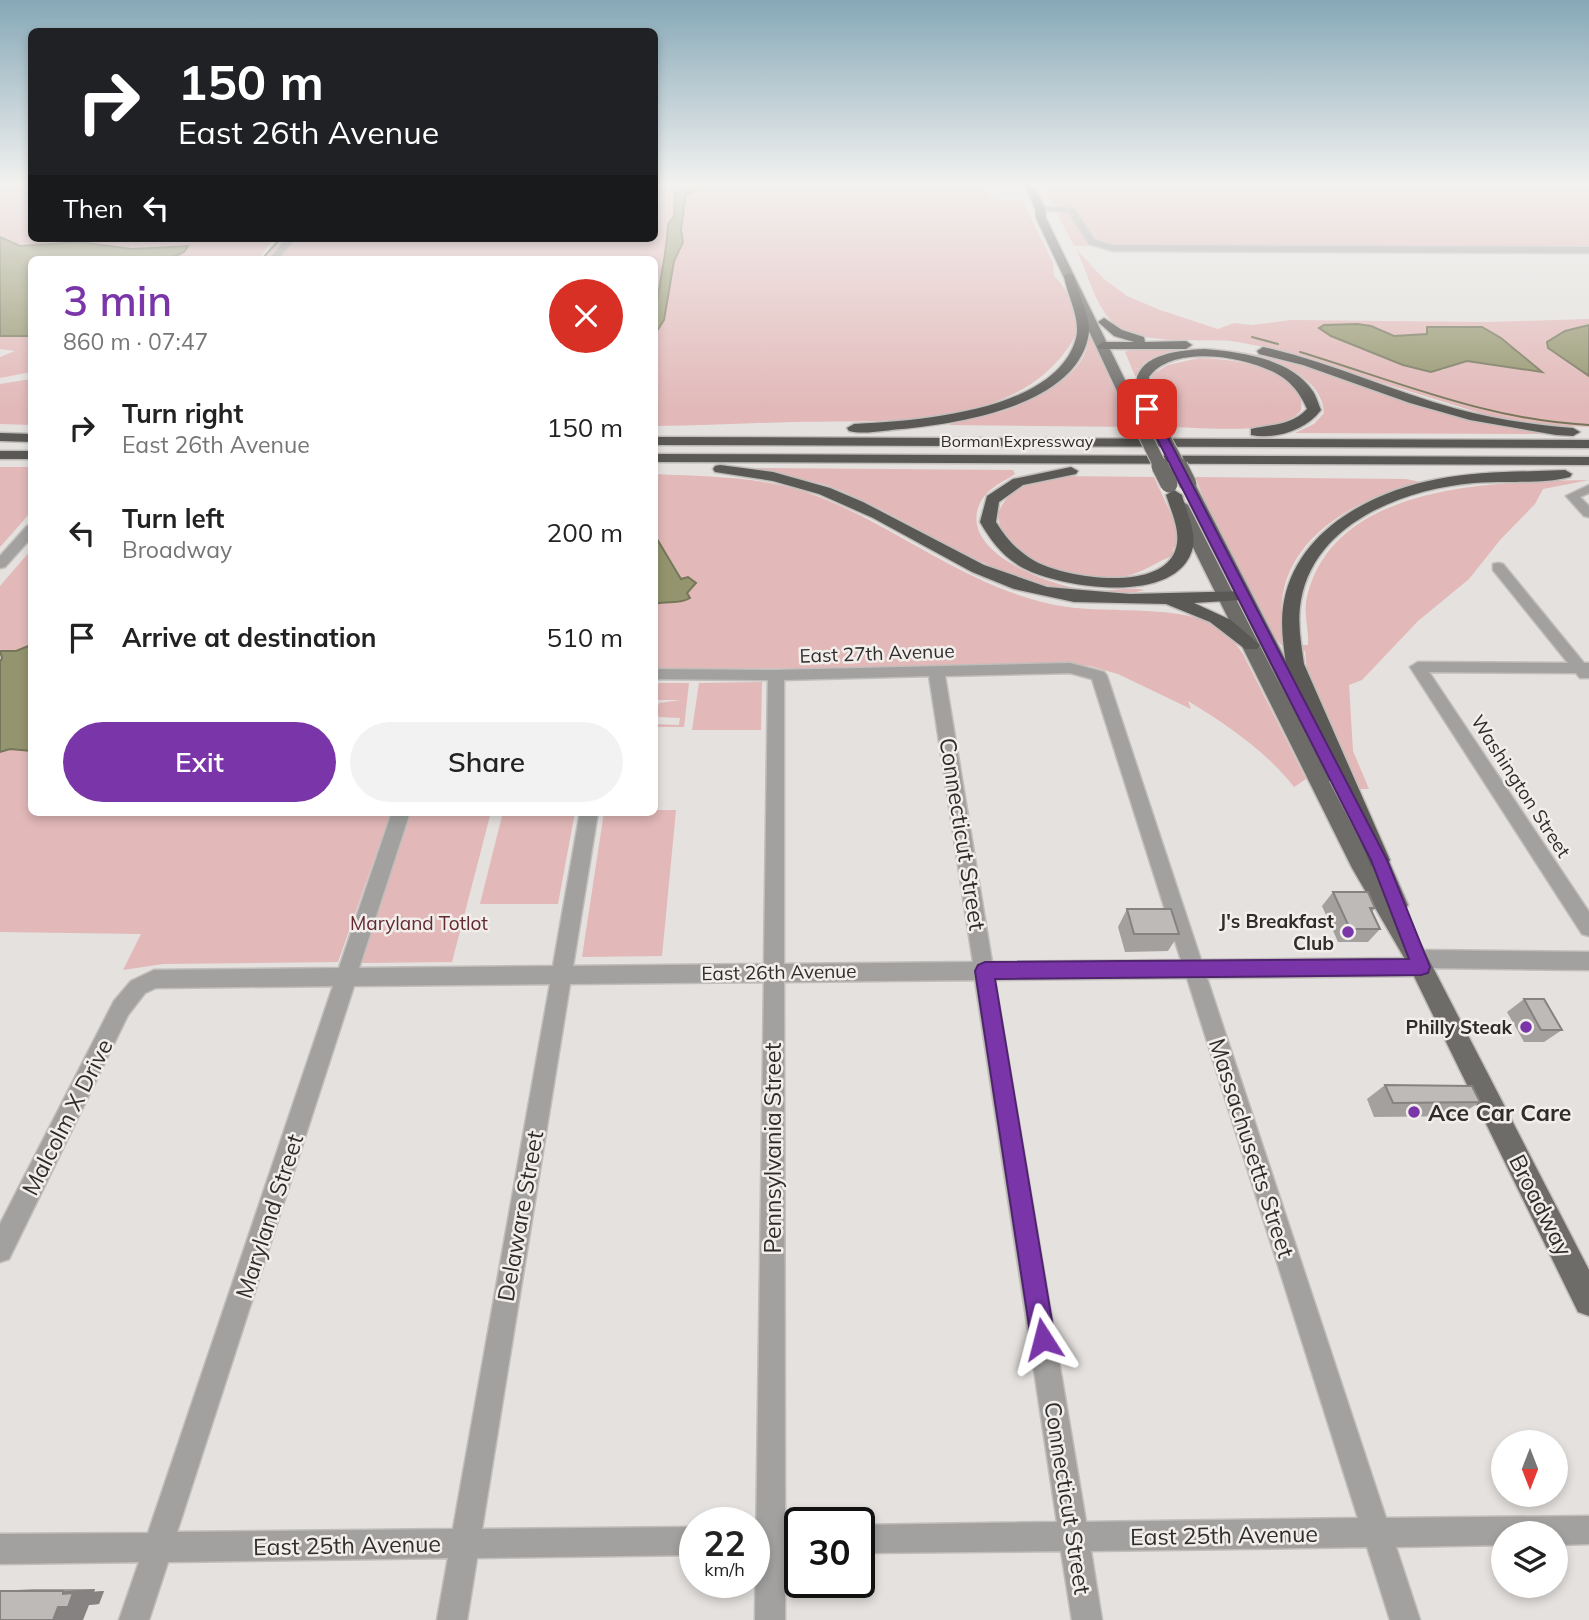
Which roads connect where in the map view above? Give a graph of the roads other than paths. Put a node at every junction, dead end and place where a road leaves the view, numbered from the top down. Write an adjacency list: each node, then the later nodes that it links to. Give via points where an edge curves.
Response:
1 (1061, 259): 3 (main road, Broadway)
2 (1072, 259): 4 (main road, Broadway)
3 (1069, 276): 6 (main road, Broadway); 8 (highway, via 1082,340 1067,366 1047,384 990,410 953,418)
4 (1104, 322): 5 (highway, via 1128,337); 6 (main road, Broadway)
5 (1187, 345): 6 (highway); 10 (highway, via 1278,354 1466,415)
6 (1109, 346): 7 (main road, Broadway)
7 (1147, 417): 8 (highway, via 1144,371 1163,359 1199,353 1242,357 1282,370 1307,388 1314,410 1293,426 1255,432); 20 (main road, Broadway, bridge); 26 (main road, Broadway, bridge, via 1188,484)
8 (806, 430): 9 (highway)
9 (658, 431)
10 (1589, 433)
11 (0, 438): 12 (highway)
12 (28, 438)
13 (658, 441): 14 (highway, Borman Expressway)
14 (1589, 444)
15 (0, 455): 16 (highway)
16 (28, 455)
17 (658, 458): 19 (highway, Borman Expressway)
18 (658, 468): 27 (highway, via 722,470 800,483 858,505 988,574 1021,586 1085,597)
19 (1585, 470): 20 (highway, via 1062,472 1004,487 992,498 988,525 1012,556 1058,578 1084,583 1138,582 1171,567 1182,556 1186,535); 36 (highway, via 1422,487 1353,517 1328,534 1305,562 1289,625 1296,668)
20 (1172, 489): 26 (main road, Broadway)
21 (1589, 489): 22 (street, via 1572,496)
22 (1589, 513)
23 (28, 532): 24 (street)
24 (0, 564)
25 (1498, 567): 30 (street)
26 (1234, 595): 27 (highway); 28 (main road, Broadway); 36 (main road, Broadway)
27 (1148, 598): 28 (highway, via 1204,611)
28 (1251, 646): 39 (main road, Broadway, via 1360,862)
29 (936, 670): 32 (street, East 27th Avenue); 33 (street, East 27th Avenue, via 1070,668); 41 (street, Connecticut Street)
30 (1586, 671): 37 (street, Washington Street, via 1418,667)
31 (658, 674): 32 (street, East 27th Avenue)
32 (776, 675): 42 (street, Pennsylvania Street)
33 (1099, 676): 40 (street, Massachusetts Street)
34 (400, 816): 44 (street, Maryland Street)
35 (588, 816): 43 (street, Delaware Street)
36 (1379, 860): 39 (main road, Broadway)
37 (1589, 928)
38 (1589, 961): 39 (street, East 26th Avenue)
39 (1419, 963): 40 (street, East 26th Avenue); 47 (main road, Broadway)
40 (1194, 969): 41 (street, East 26th Avenue); 50 (street, Massachusetts Street)
41 (985, 971): 42 (street, East 26th Avenue); 51 (street, Connecticut Street)
42 (773, 972): 43 (street, East 26th Avenue); 48 (street, Pennsylvania Street)
43 (561, 974): 44 (street, East 26th Avenue); 54 (street, Delaware Street)
44 (348, 977): 45 (street, East 26th Avenue, via 163,978); 55 (street, Maryland Street)
45 (138, 987): 46 (street, Malcolm X Drive, via 121,1008)
46 (0, 1250)
47 (1589, 1301)
48 (763, 1507)
49 (1589, 1530): 50 (street, East 25th Avenue)
50 (1377, 1533): 51 (street, East 25th Avenue); 62 (street, Massachusetts Street)
51 (1074, 1536): 52 (street, East 25th Avenue); 61 (street, Connecticut Street)
52 (875, 1539)
53 (679, 1541): 54 (street, East 25th Avenue)
54 (466, 1543): 55 (street, East 25th Avenue); 59 (street, Delaware Street)
55 (158, 1547): 56 (street, East 25th Avenue); 58 (street, Maryland Street)
56 (0, 1549)
57 (768, 1598): 60 (street, Pennsylvania Street)
58 (134, 1620)
59 (452, 1620)
60 (770, 1620)
61 (1087, 1620)
62 (1405, 1620)

